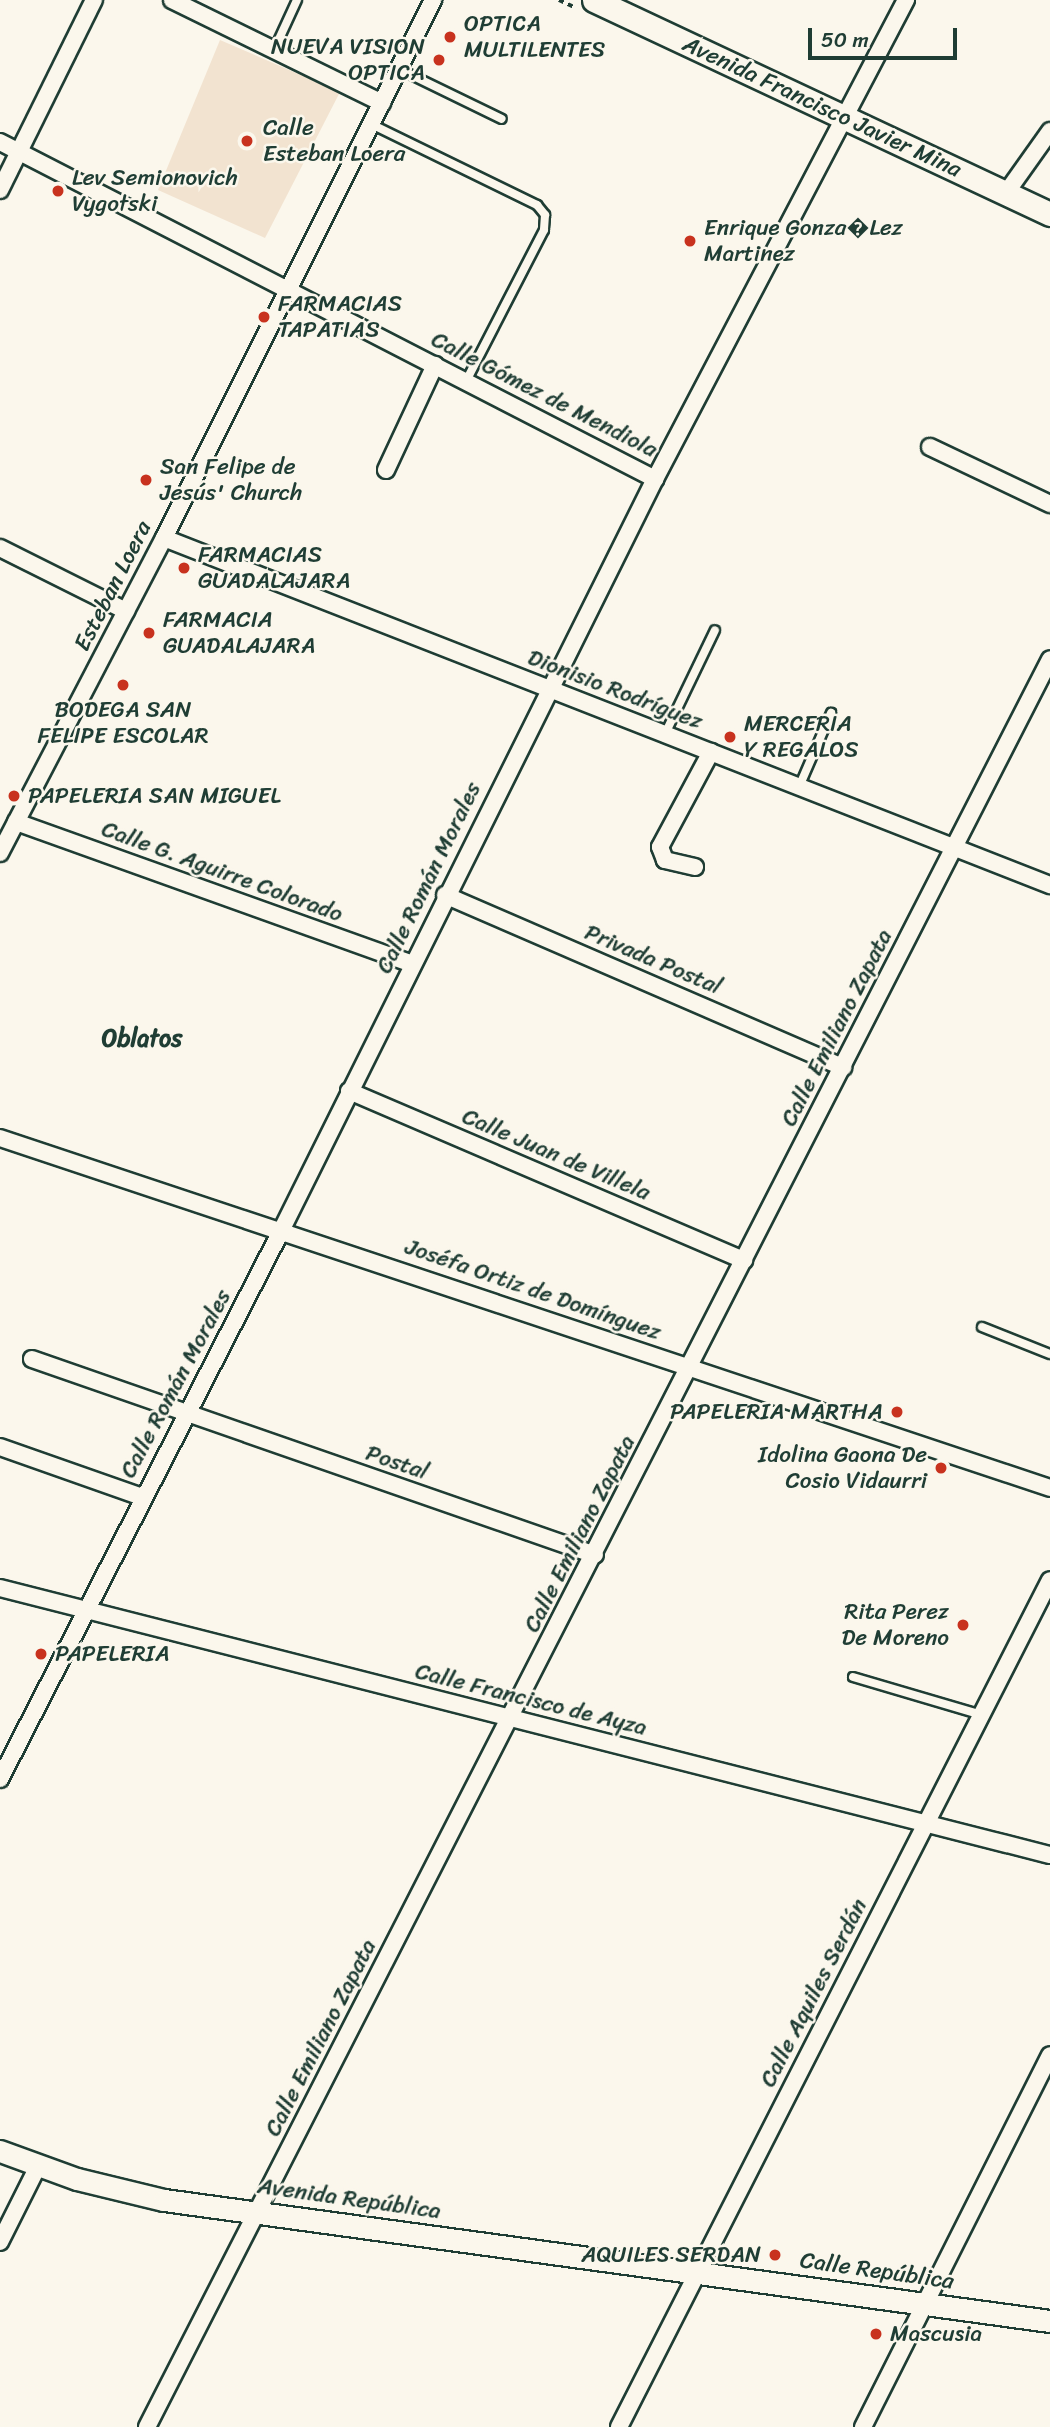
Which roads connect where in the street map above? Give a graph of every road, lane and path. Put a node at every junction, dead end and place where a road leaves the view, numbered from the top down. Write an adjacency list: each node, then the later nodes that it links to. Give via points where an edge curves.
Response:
1 (94, 0): 15 (street)
2 (172, 0): 7 (street)
3 (297, 0): 7 (lane)
4 (433, 0): 8 (street, Esteban Loera)
5 (594, 0): 10 (main road, Avenida Francisco Javier Mina)
6 (906, 0): 10 (street, Calle Román Morales)
7 (274, 50): 9 (street)
8 (399, 69): 9 (street, Esteban Loera); 11 (lane)
9 (382, 103): 12 (street, Esteban Loera)
10 (845, 117): 17 (main road, Avenida Francisco Javier Mina); 24 (street, Calle Román Morales)
11 (502, 118)
12 (371, 124): 19 (street, Esteban Loera); 21 (lane, via 537,205 545,215 544,230)
13 (1050, 131): 17 (street)
14 (0, 142): 15 (street, Calle Gómez de Mendiola)
15 (19, 152): 16 (street); 19 (street, Calle Gómez de Mendiola)
16 (0, 190)
17 (1006, 193): 18 (main road, Avenida Francisco Javier Mina)
18 (1050, 214)
19 (287, 288): 20 (street, Calle Gómez de Mendiola); 26 (street, Esteban Loera)
20 (435, 365): 21 (street, Calle Gómez de Mendiola); 23 (street)
21 (466, 381): 24 (street, Calle Gómez de Mendiola)
22 (930, 447): 25 (street)
23 (386, 470)
24 (655, 479): 31 (street, Calle Román Morales)
25 (1050, 504)
26 (164, 538): 28 (street, Esteban Loera); 31 (street, Dionisio Rodríguez)
27 (0, 548): 28 (street)
28 (126, 611): 36 (street, Esteban Loera)
29 (715, 630): 33 (lane)
30 (1050, 659): 37 (street, Calle Emiliano Zapata)
31 (550, 689): 33 (street, Dionisio Rodríguez); 41 (street, Calle Román Morales)
32 (831, 713): 35 (lane)
33 (666, 734): 34 (street, Dionisio Rodríguez)
34 (711, 752): 35 (street, Dionisio Rodríguez); 39 (street, via 660,847 665,859)
35 (799, 787): 37 (street, Dionisio Rodríguez)
36 (16, 822): 38 (street, Esteban Loera); 42 (street, Calle G. Aguirre Colorado)
37 (954, 848): 40 (street, Dionisio Rodríguez); 43 (street, Calle Emiliano Zapata)
38 (0, 853)
39 (695, 867)
40 (1050, 885)
41 (445, 895): 42 (street, Calle Román Morales); 43 (street, Privada Postal)
42 (412, 964): 44 (street, Calle Román Morales)
43 (843, 1067): 47 (street, Calle Emiliano Zapata)
44 (349, 1091): 46 (street, Calle Román Morales); 47 (street, Calle Juan de Villela)
45 (0, 1138): 46 (street, Joséfa Ortiz de Domínguez)
46 (282, 1229): 51 (street, Joséfa Ortiz de Domínguez); 52 (street, Calle Román Morales)
47 (744, 1260): 51 (street, Calle Emiliano Zapata)
48 (982, 1327): 49 (lane)
49 (1050, 1354)
50 (32, 1359): 52 (street, Postal)
51 (690, 1367): 54 (street, Joséfa Ortiz de Domínguez); 56 (street, Calle Emiliano Zapata)
52 (185, 1415): 55 (street, Calle Román Morales); 56 (street, Postal)
53 (0, 1447): 55 (street)
54 (1050, 1488)
55 (142, 1497): 59 (street, Calle Román Morales)
56 (594, 1555): 62 (street, Calle Emiliano Zapata)
57 (1050, 1580): 61 (street, Calle Aquiles Serdán)
58 (0, 1588): 59 (street, Calle Francisco de Ayza)
59 (83, 1609): 62 (street, Calle Francisco de Ayza); 63 (street, Calle Román Morales)
60 (853, 1677): 61 (lane)
61 (982, 1715): 64 (street, Calle Aquiles Serdán)
62 (511, 1718): 64 (street, Calle Francisco de Ayza); 69 (street, Calle Emiliano Zapata)
63 (0, 1779)
64 (927, 1824): 65 (street, Calle Francisco de Ayza); 71 (street, Calle Aquiles Serdán)
65 (1050, 1855)
66 (1050, 2055): 72 (street)
67 (0, 2151): 68 (street, Avenida República)
68 (38, 2166): 69 (street, Avenida República, via 117,2191); 70 (street)
69 (257, 2213): 71 (street, Avenida República); 74 (street, Calle Emiliano Zapata)
70 (0, 2242)
71 (696, 2273): 72 (street, Calle República); 75 (street, Calle Aquiles Serdán)
72 (925, 2304): 73 (street, Calle República); 76 (street)
73 (1050, 2321)
74 (147, 2427)
75 (619, 2427)
76 (863, 2427)

